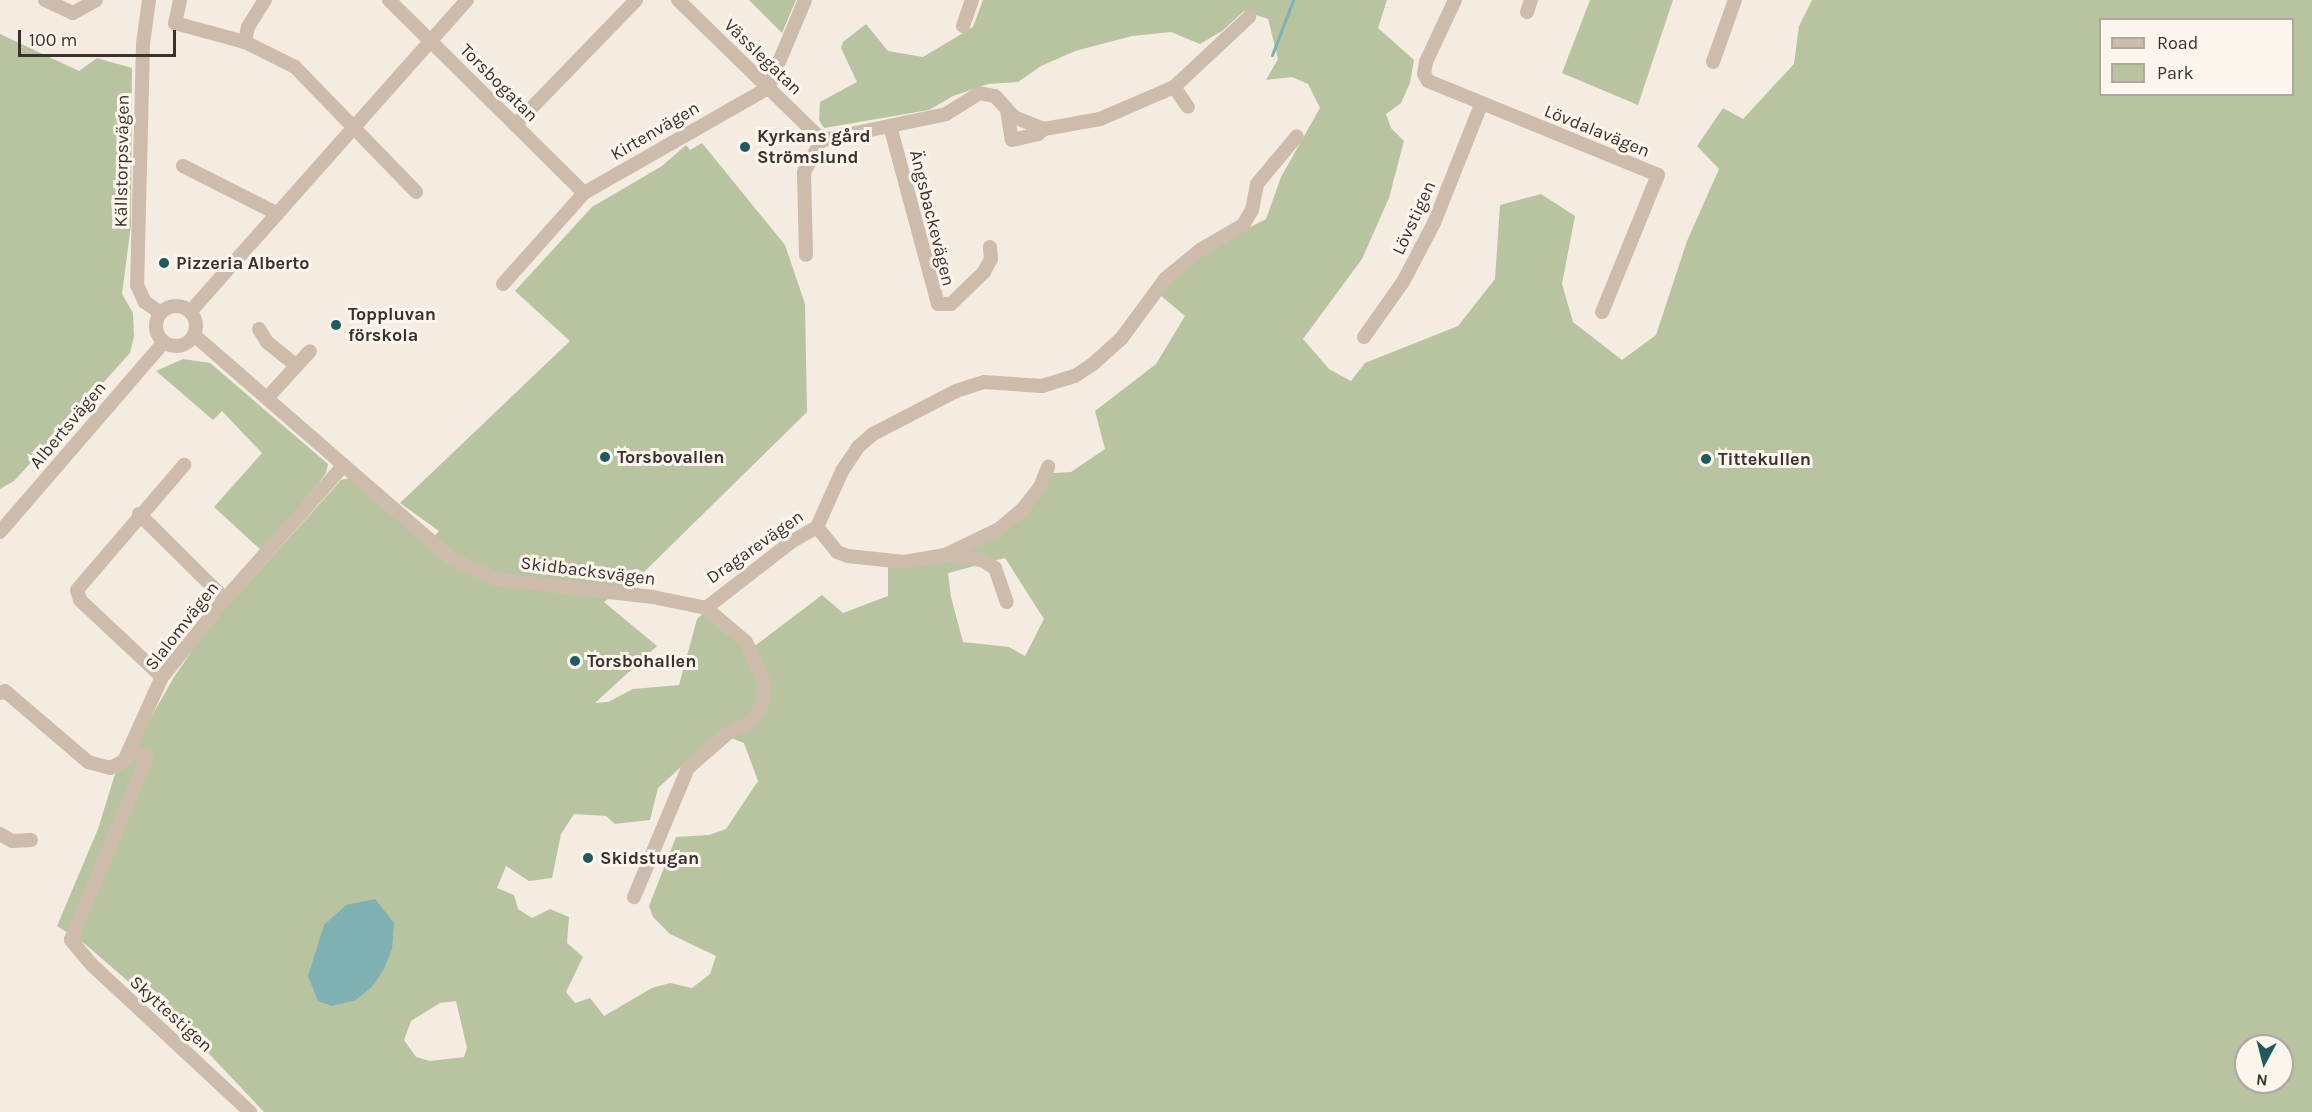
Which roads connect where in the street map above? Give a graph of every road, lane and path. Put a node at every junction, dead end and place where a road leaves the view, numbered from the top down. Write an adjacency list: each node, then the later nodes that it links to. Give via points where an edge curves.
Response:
1 (45, 0): 2 (street, via 73,13)
2 (96, 0)
3 (149, 0): 39 (street, Källstorpsvägen, via 142,44 137,285 145,302)
4 (180, 0): 17 (street, via 175,23)
5 (265, 0): 17 (street, via 248,27)
6 (389, 0): 16 (street, Torsbogatan)
7 (467, 0): 16 (street)
8 (636, 0): 24 (street)
9 (678, 0): 20 (street, Vässlegatan)
10 (805, 0): 20 (street)
11 (972, 0): 15 (street)
12 (1455, 0): 21 (street, Lövdalavägen, via 1424,74 1439,87)
13 (1735, 0): 18 (street)
14 (1249, 17): 19 (street)
15 (963, 26)
16 (430, 41): 24 (street, Torsbogatan); 26 (street)
17 (245, 42): 26 (street, via 295,67)
18 (1713, 62)
19 (1174, 87): 22 (street); 27 (street, via 1100,119)
20 (768, 88): 29 (street, Vässlegatan); 32 (street, Kirtenvägen)
21 (1481, 105): 38 (street, Lövdalavägen, via 1658,175); 42 (street, Lövstigen, via 1434,223 1403,282)
22 (1188, 107)
23 (1007, 110): 25 (street, via 995,96 980,93 953,112); 27 (street); 27 (street, via 1012,140)
24 (515, 125): 32 (street, Torsbogatan)
25 (890, 126): 29 (street); 34 (street, Ängsbackevägen, via 938,303 951,304 984,273 991,259)
26 (354, 128): 31 (street); 33 (street)
27 (1044, 129)
28 (1297, 136): 51 (street, Dragarevägen, via 1257,184 1252,210 1243,225 1200,250 1165,279 1121,339 1093,364 1075,376 1050,384 984,382 956,391 873,434 858,447 842,471)
29 (822, 140): 35 (street, via 804,172)
30 (183, 166): 33 (street)
31 (416, 192)
32 (584, 193): 36 (street, Kirtenvägen)
33 (278, 214): 37 (street)
34 (990, 247)
35 (806, 255)
36 (503, 284)
37 (190, 312): 39 (street, via 175,306); 41 (street, via 196,323)
38 (1602, 312)
39 (160, 313): 43 (street, via 156,330)
40 (259, 329): 45 (street, via 267,342)
41 (194, 335): 43 (street, via 182,345); 46 (street, Skidbacksvägen)
42 (1364, 337)
43 (164, 342): 52 (street, Albertsvägen)
44 (310, 351): 45 (street)
45 (297, 366): 46 (street)
46 (268, 397): 48 (street, Skidbacksvägen)
47 (184, 465): 50 (street)
48 (343, 466): 54 (street, Slalomvägen); 56 (street, Skidbacksvägen, via 452,559 495,579 653,597)
49 (1048, 467): 53 (street, via 1040,487 1022,510 999,529)
50 (140, 514): 54 (street); 57 (street, via 77,590 80,600)
51 (817, 527): 53 (street, via 837,552 848,556 904,562); 56 (street, Dragarevägen, via 791,542)
52 (0, 532)
53 (945, 555): 55 (street, via 982,560 995,568)
54 (225, 599): 57 (street, Slalomvägen)
55 (1007, 602)
56 (706, 608): 62 (street, Skidbacksvägen, via 746,642 764,682 763,702 752,721 728,733 688,768)
57 (162, 677): 59 (street, Slalomvägen)
58 (0, 693): 59 (street, Slalomvägen, via 5,691 88,762 110,768 124,761)
59 (131, 750): 63 (street, Skyttestigen, via 147,757 71,940 92,965)
60 (0, 834): 61 (street, via 12,841)
61 (31, 840)
62 (634, 897)
63 (250, 1112)

